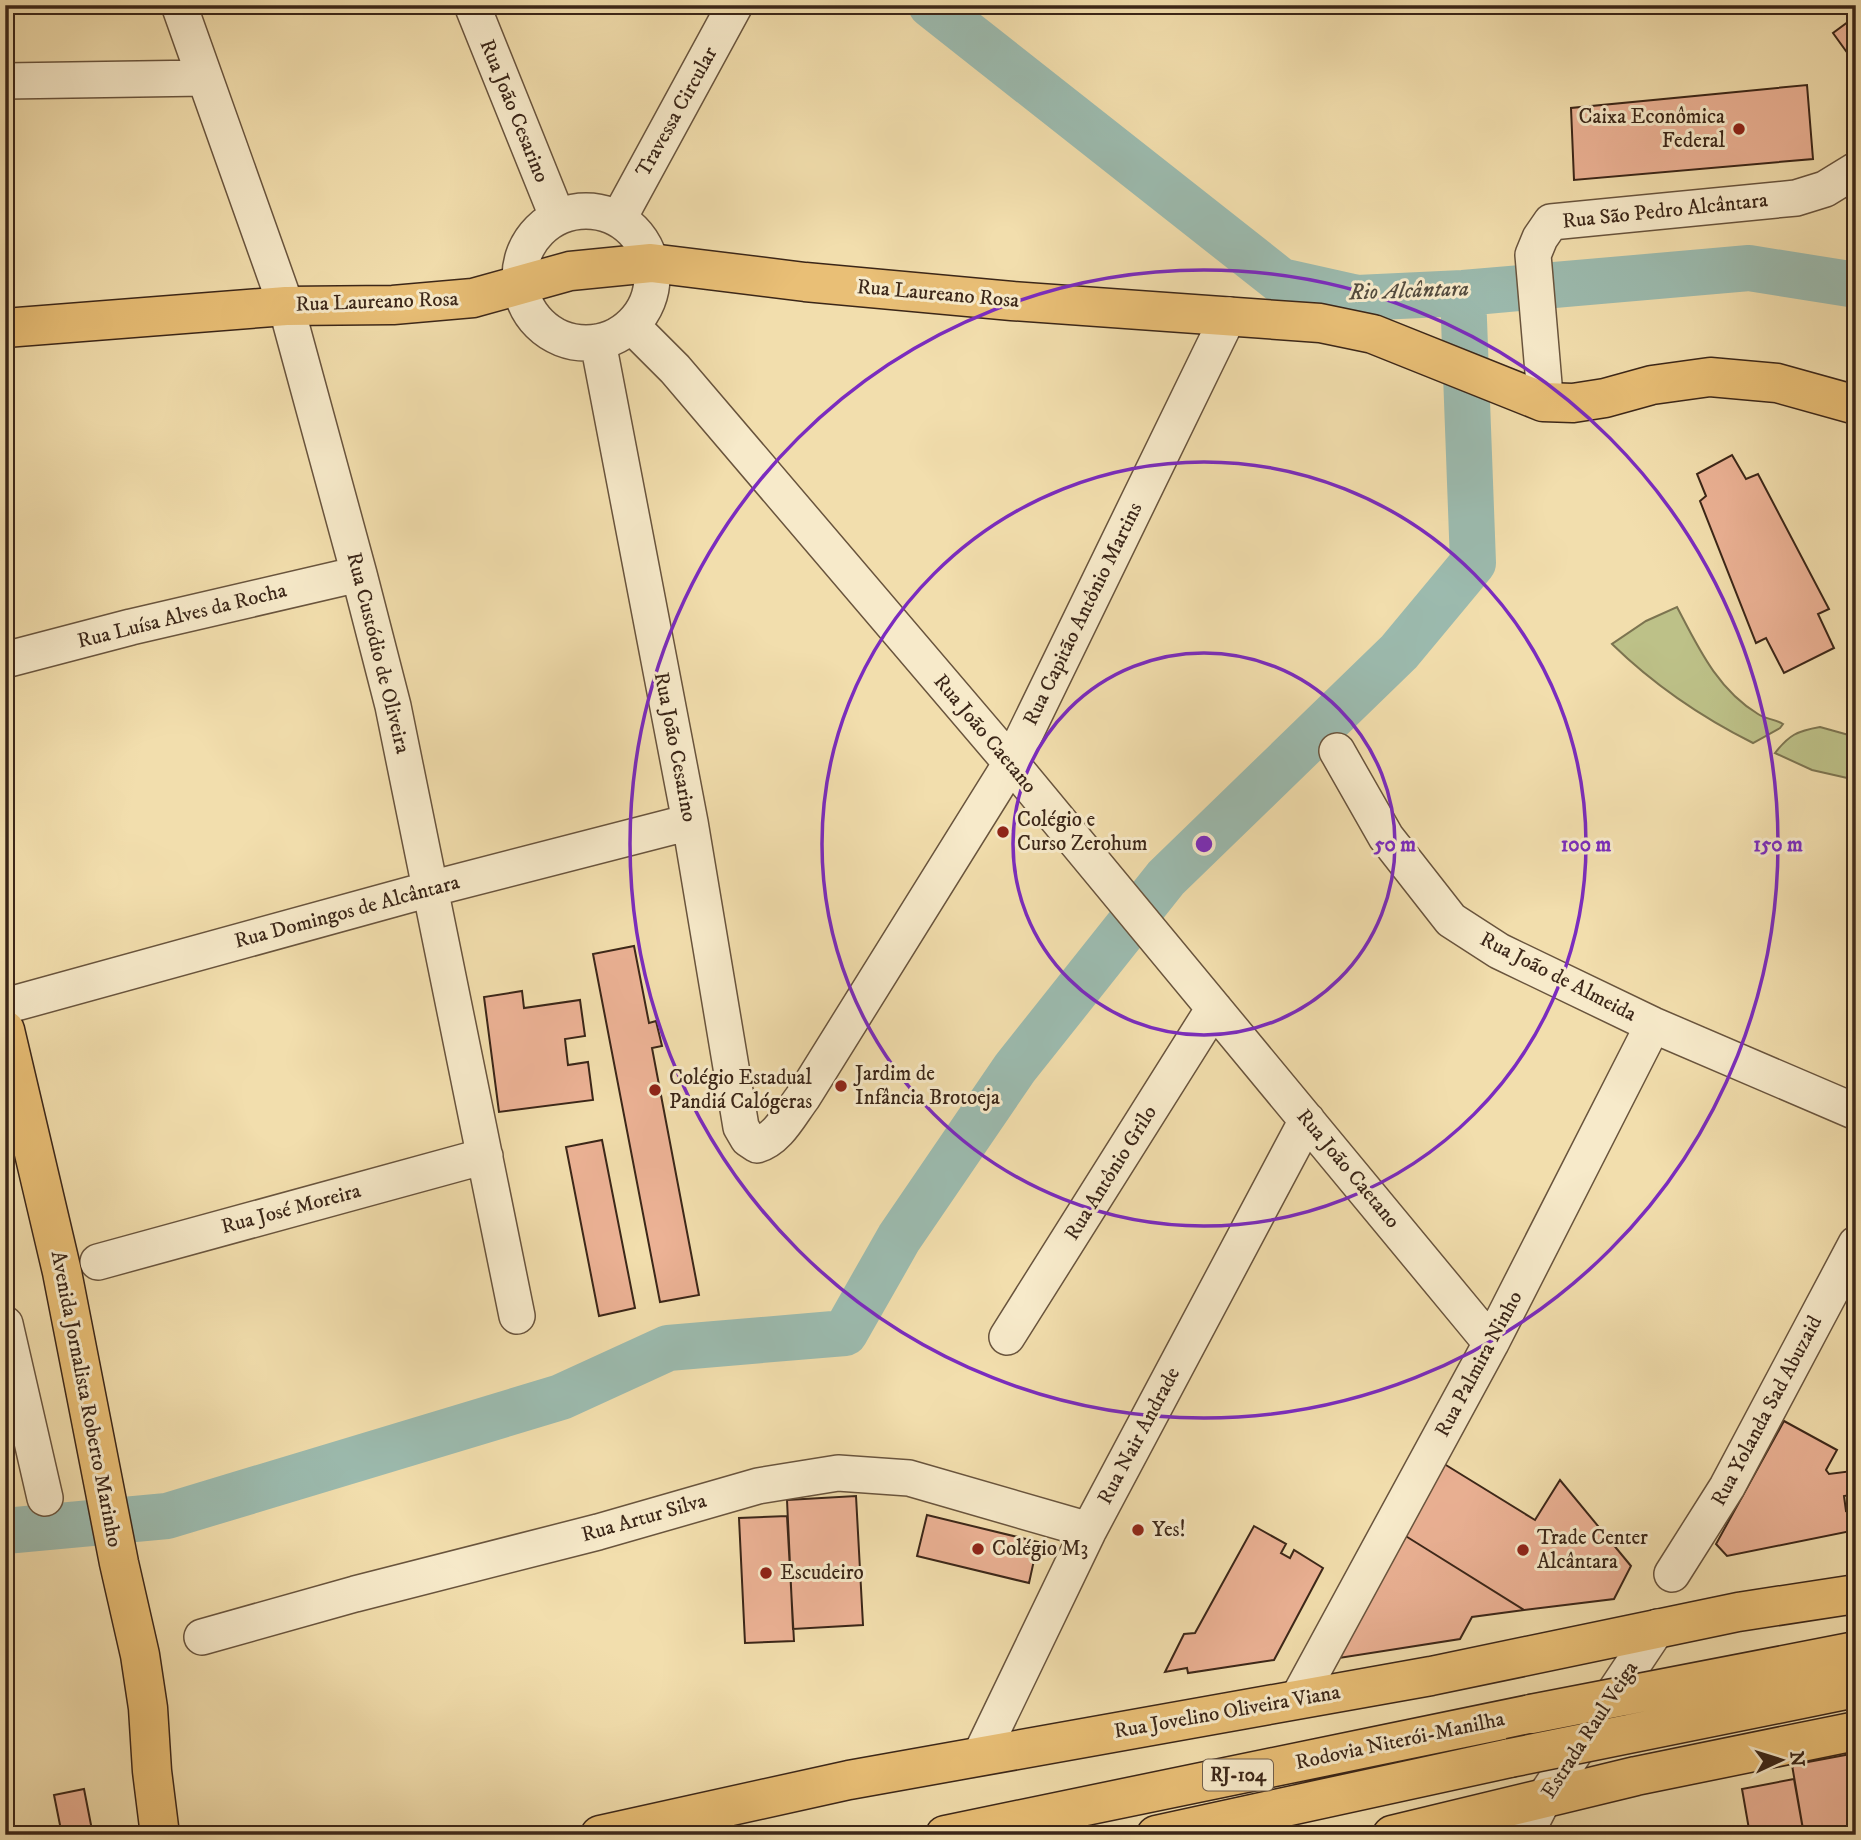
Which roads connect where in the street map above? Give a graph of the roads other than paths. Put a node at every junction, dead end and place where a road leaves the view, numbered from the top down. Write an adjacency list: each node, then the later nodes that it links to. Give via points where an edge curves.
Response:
1 (179, 5): 4 (street, Rua Custódio de Oliveira)
2 (472, 5): 7 (street, Rua João Cesarino)
3 (735, 5): 8 (street, Travessa Circular)
4 (205, 78): 5 (street); 11 (street, Rua Custódio de Oliveira)
5 (5, 81)
6 (1856, 170): 16 (street, Rua São Pedro Alcântara, via 1796,198 1551,222 1533,255)
7 (557, 216): 8 (street, via 593,210); 10 (street, via 536,233 523,254)
8 (619, 218): 9 (street, via 643,242)
9 (651, 263): 10 (main road, Rua Laureano Rosa, via 570,271); 12 (main road, Rua Laureano Rosa, via 971,297); 13 (street, via 644,309)
10 (520, 284): 11 (main road, Rua Laureano Rosa, via 473,298 393,305); 15 (street, via 533,317 552,334 572,342)
11 (286, 306): 14 (main road, Rua Laureano Rosa); 18 (street, Rua Custódio de Oliveira)
12 (1228, 315): 16 (main road, Rua Laureano Rosa, via 1320,323 1373,334 1449,364); 21 (street, Rua Capitão Antônio Martins)
13 (632, 326): 15 (street); 21 (street, Rua João Caetano, via 675,369)
14 (5, 328)
15 (598, 342): 22 (street, Rua João Cesarino)
16 (1527, 386): 17 (main road, Rua Laureano Rosa, via 1543,402 1573,403 1710,377 1777,383)
17 (1856, 405)
18 (359, 574): 19 (street, Rua Luísa Alves da Rocha); 23 (street, Rua Custódio de Oliveira, via 393,706)
19 (5, 660)
20 (1337, 751): 26 (street, Rua João de Almeida, via 1386,837 1451,920 1499,951)
21 (1011, 763): 25 (street, Rua João Caetano); 30 (street, Rua Capitão Antônio Martins, via 803,1097 777,1133)
22 (690, 822): 23 (street, Rua Domingos de Alcântara); 30 (street, Rua João Cesarino, via 741,1127)
23 (430, 889): 24 (street, Rua Domingos de Alcântara); 31 (street, Rua Custódio de Oliveira)
24 (5, 1006)
25 (1214, 1008): 29 (street, Rua João Caetano); 36 (street, Rua Antônio Grilo)
26 (1653, 1025): 28 (street, Rua João de Almeida); 37 (street, Rua Palmira Ninho)
27 (5, 1030): 49 (main road, Avenida Jornalista Roberto Marinho, via 62,1272 140,1655)
28 (1856, 1112)
29 (1307, 1120): 37 (street, Rua João Caetano); 39 (street, Rua Nair Andrade)
30 (757, 1146)
31 (485, 1156): 33 (street, Rua José Moreira); 34 (street, Rua Custódio de Oliveira)
32 (1856, 1244): 40 (street, Rua Yolanda Sad Abuzaid, via 1727,1487)
33 (98, 1262)
34 (517, 1316)
35 (5, 1324): 38 (street)
36 (1007, 1337)
37 (1492, 1343): 46 (street, Rua Palmira Ninho)
38 (44, 1497)
39 (1089, 1530): 43 (street, Rua Artur Silva, via 909,1478 838,1473 758,1486); 48 (street, Rua Nair Andrade)
40 (1672, 1574)
41 (1856, 1594): 42 (main road, Rua Jovelino Oliveira Viana)
42 (1658, 1627): 46 (main road, Rua Jovelino Oliveira Viana); 50 (street, Estrada Raul Veiga)
43 (202, 1637)
44 (1856, 1651): 54 (main road, Rodovia Niterói-Manilha / RJ-104, bridge)
45 (1856, 1688): 55 (main road, Rodovia Niterói-Manilha / RJ-104, bridge)
46 (1297, 1700): 48 (main road, Rua Jovelino Oliveira Viana)
47 (1856, 1731): 50 (main road)
48 (979, 1756): 53 (main road, Rua Jovelino Oliveira Viana)
49 (152, 1771): 51 (main road); 52 (main road, Avenida Jornalista Roberto Marinho)
50 (1544, 1798): 56 (main road); 57 (street, Estrada Raul Veiga)
51 (132, 1835)
52 (160, 1835)
53 (600, 1835)
54 (945, 1835)
55 (1156, 1835)
56 (1392, 1835)
57 (1525, 1835)

